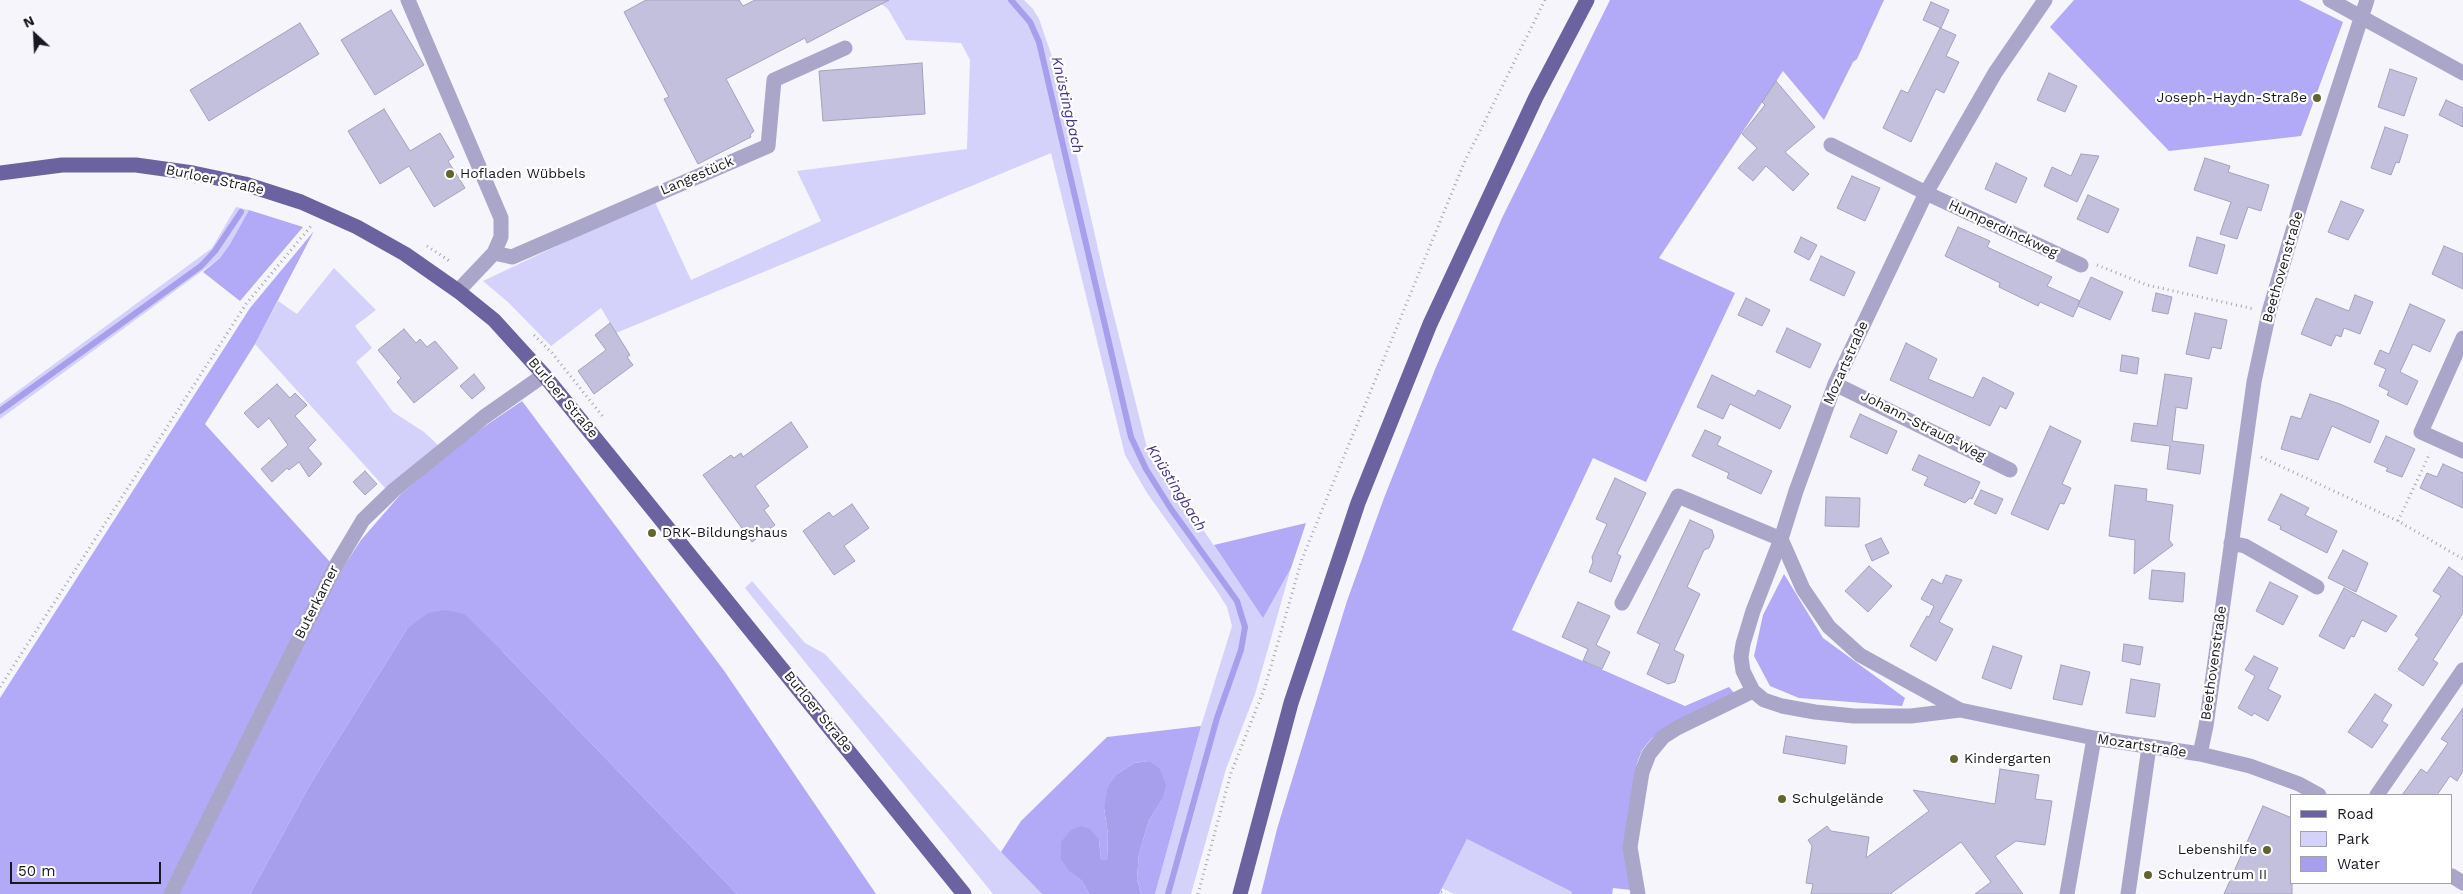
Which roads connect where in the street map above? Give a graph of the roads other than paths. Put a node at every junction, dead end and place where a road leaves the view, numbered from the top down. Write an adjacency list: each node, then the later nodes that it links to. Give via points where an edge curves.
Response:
1 (408, 0): 12 (street, via 501,218 501,237)
2 (1586, 0): 34 (main road, via 1536,97 1430,324 1358,503 1291,703)
3 (2046, 0): 11 (street, Mozartstraße, via 1995,73)
4 (2330, 0): 6 (street)
5 (2367, 0): 6 (street, Beethovenstraße)
6 (2361, 16): 8 (street); 21 (street, Beethovenstraße, via 2269,312 2254,382)
7 (844, 48): 12 (street, Langestück, via 774,80 768,146 512,257)
8 (2463, 72)
9 (1831, 145): 11 (street)
10 (0, 173): 14 (main road, Burloer Straße, via 62,165 136,165 193,172 245,184 301,202 357,227 405,254)
11 (1926, 193): 13 (street, Humperdinckweg); 17 (street, Mozartstraße)
12 (494, 253): 14 (street)
13 (2081, 265)
14 (458, 291): 16 (main road, Burloer Straße, via 494,320)
15 (2463, 338): 18 (street, via 2421,432)
16 (544, 374): 32 (street, Buterkamer, via 484,417 394,490 364,520 335,567); 33 (main road, Burloer Straße)
17 (1835, 384): 19 (street, Johann-Strauß-Weg); 20 (street, Mozartstraße)
18 (2463, 451)
19 (2010, 470)
20 (1781, 539): 23 (street, via 1678,496); 25 (street, Mozartstraße, via 1743,644 1743,671); 26 (street, Mozartstraße, via 1803,589 1829,627 1860,655)
21 (2231, 543): 22 (street, via 2245,546); 29 (street, Beethovenstraße)
22 (2317, 586)
23 (1622, 603)
24 (2463, 670): 31 (street)
25 (1753, 691): 26 (street, Mozartstraße, via 1764,700 1782,706 1854,716 1911,716); 35 (street, via 1677,728 1662,738 1648,754 1630,847)
26 (1960, 710): 27 (street, Mozartstraße)
27 (2094, 738): 28 (street, Mozartstraße); 36 (street)
28 (2148, 747): 29 (street, Mozartstraße); 37 (street)
29 (2200, 754): 30 (street, Mozartstraße, via 2250,766)
30 (2317, 794)
31 (2378, 794)
32 (171, 894)
33 (964, 894)
34 (1240, 894)
35 (1638, 894)
36 (2067, 894)
37 (2128, 894)

